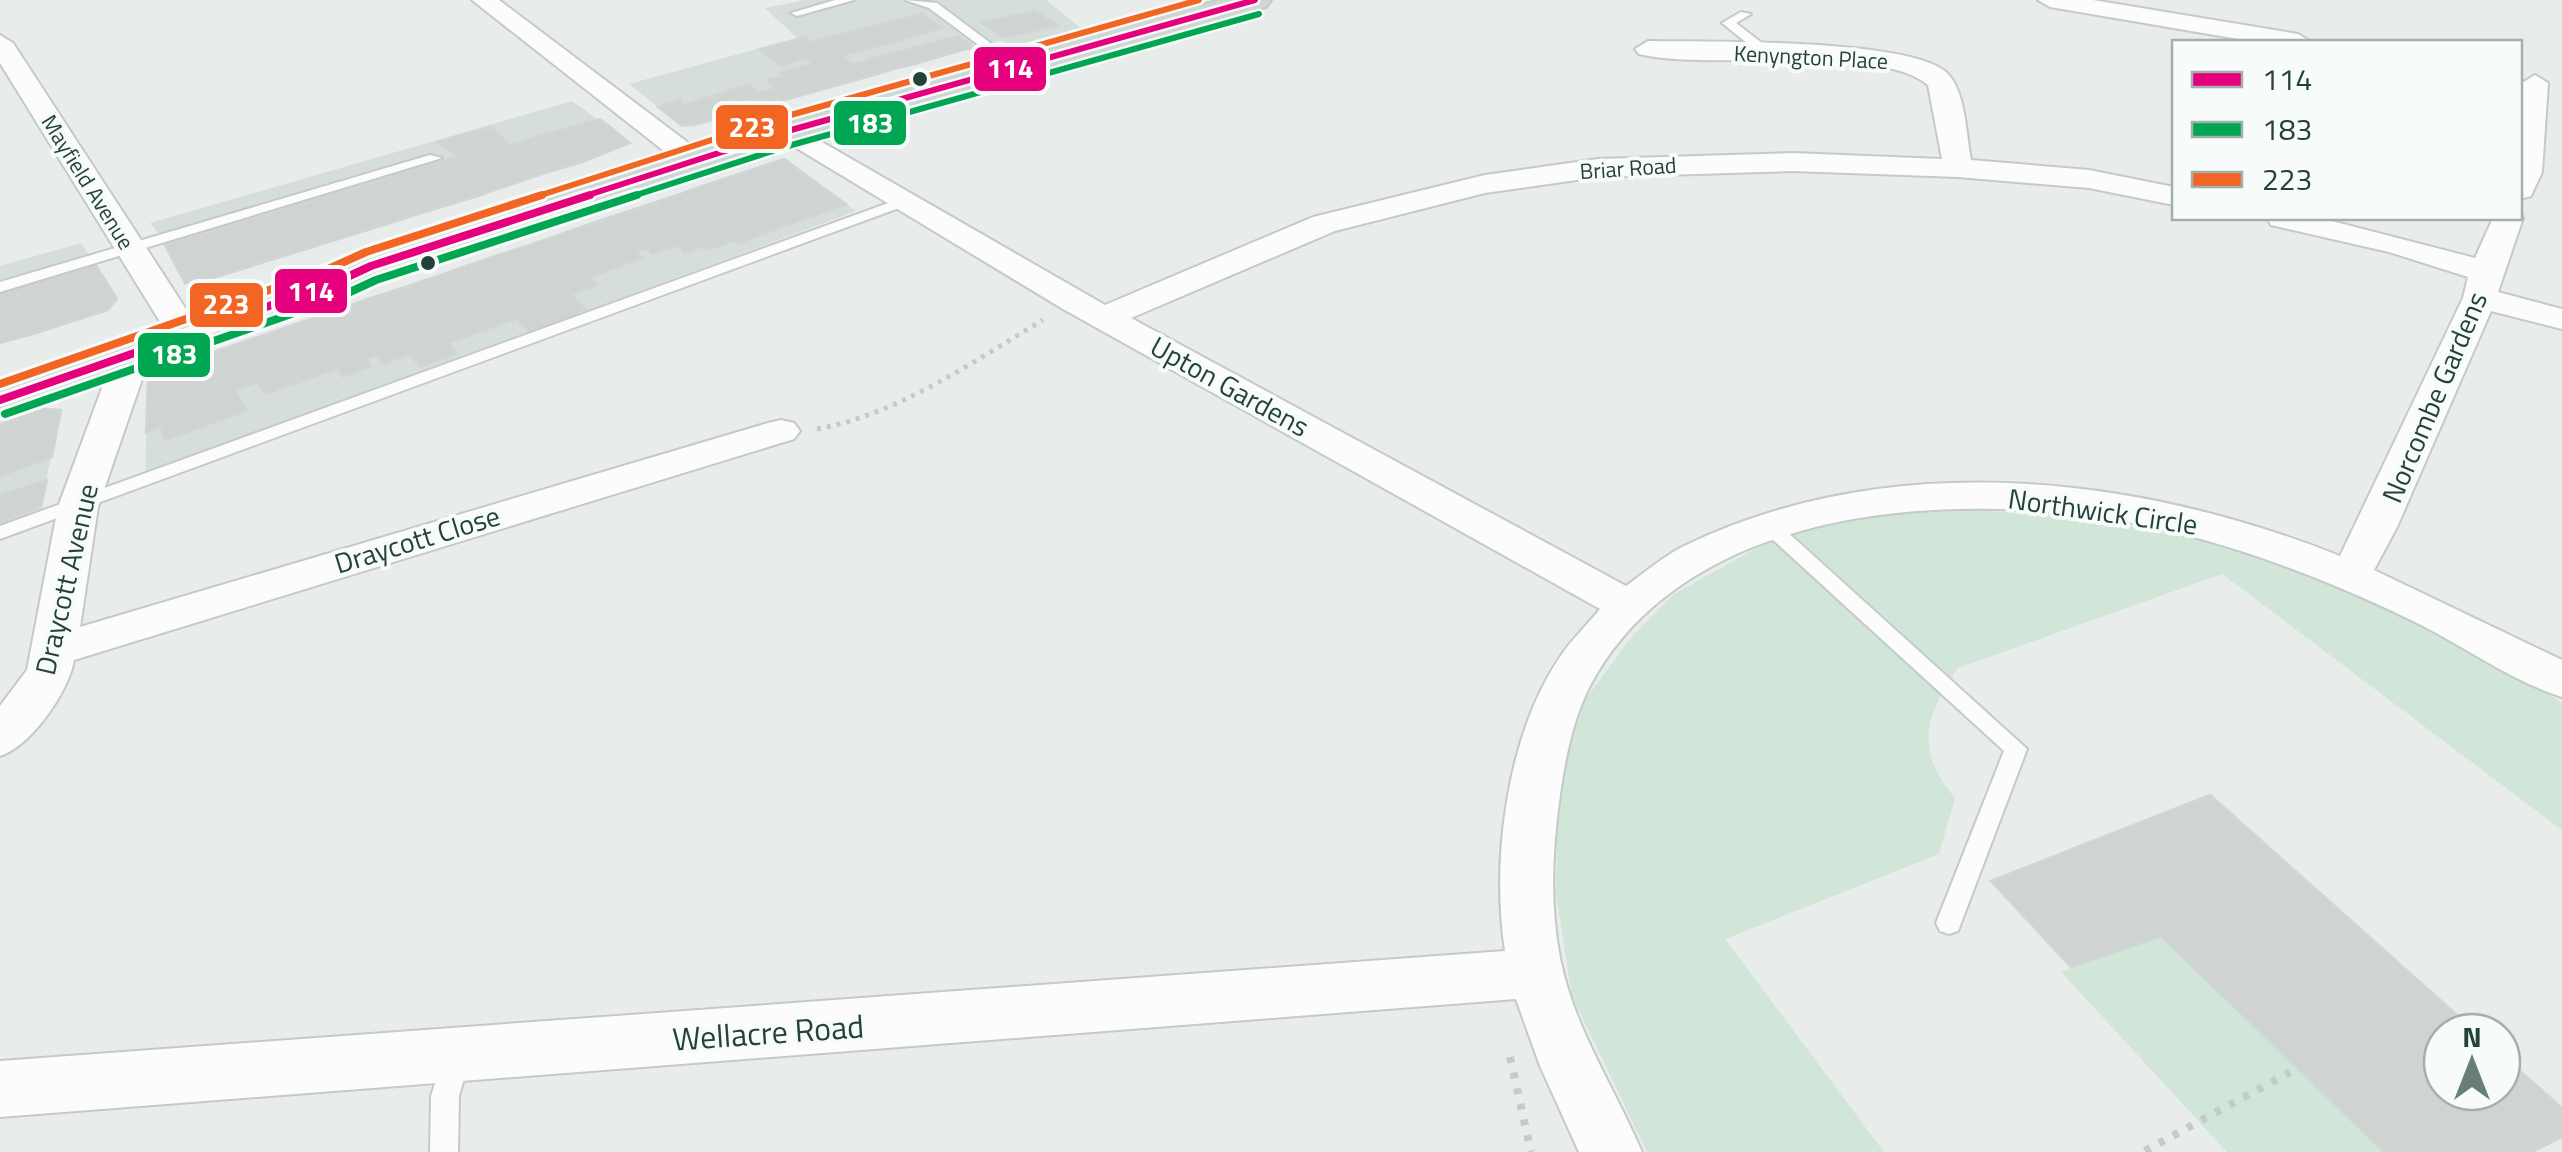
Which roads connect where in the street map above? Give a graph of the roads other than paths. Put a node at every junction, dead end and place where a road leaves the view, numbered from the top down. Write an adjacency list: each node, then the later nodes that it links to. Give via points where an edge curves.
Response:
1 (484, 0): 16 (street)
2 (848, 0): 6 (lane)
3 (911, 0): 12 (lane, via 934,6)
4 (1255, 0): 12 (main road)
5 (2050, 0): 8 (street)
6 (797, 13)
7 (1745, 14): 11 (lane, via 1728,23)
8 (2286, 40)
9 (0, 43): 23 (street, Mayfield Avenue)
10 (1648, 49): 11 (street, Kenyngton Place)
11 (1767, 53): 17 (street, Kenyngton Place, via 1924,68 1938,79)
12 (1015, 66): 14 (main road)
13 (2539, 83): 18 (street)
14 (784, 132): 16 (main road); 20 (street, Upton Gardens)
15 (434, 158): 23 (lane)
16 (693, 160): 24 (main road)
17 (1958, 168): 19 (street, Briar Road); 27 (street, Briar Road, via 1717,163 1598,168 1485,184 1324,224)
18 (2522, 185)
19 (2172, 196)
20 (902, 202): 27 (street, Upton Gardens); 34 (lane)
21 (2291, 220): 25 (street, via 2398,245)
22 (2507, 220): 25 (street, Norcombe Gardens)
23 (131, 250): 26 (lane); 29 (street, Mayfield Avenue)
24 (371, 266): 29 (main road, via 321,271); 30 (main road)
25 (2483, 285): 28 (street); 37 (street, Norcombe Gardens)
26 (0, 287)
27 (1090, 310): 38 (street, Upton Gardens)
28 (2562, 319)
29 (176, 320): 31 (main road)
30 (133, 354): 32 (main road); 34 (street, Draycott Avenue)
31 (0, 377)
32 (0, 400)
33 (781, 431): 39 (street, Draycott Close)
34 (78, 507): 36 (lane); 39 (street, Draycott Avenue)
35 (1767, 524): 37 (street, Northwick Circle, via 1918,495 2036,497 2222,529); 38 (street, Northwick Circle, via 1703,554); 42 (lane, via 2016,749)
36 (0, 533)
37 (2351, 573): 40 (street, Northwick Circle)
38 (1627, 604): 43 (street, Northwick Circle, via 1577,666 1549,722 1529,788 1526,880)
39 (55, 650): 41 (street, Draycott Avenue, via 38,693)
40 (2562, 680)
41 (0, 738)
42 (1949, 923)
43 (1536, 973): 44 (street, Wellacre Road); 47 (street, Northwick Circle, via 1582,1099)
44 (457, 1056): 45 (street, Wellacre Road); 46 (lane, via 445,1096)
45 (7, 1088)
46 (444, 1152)
47 (1611, 1152)

